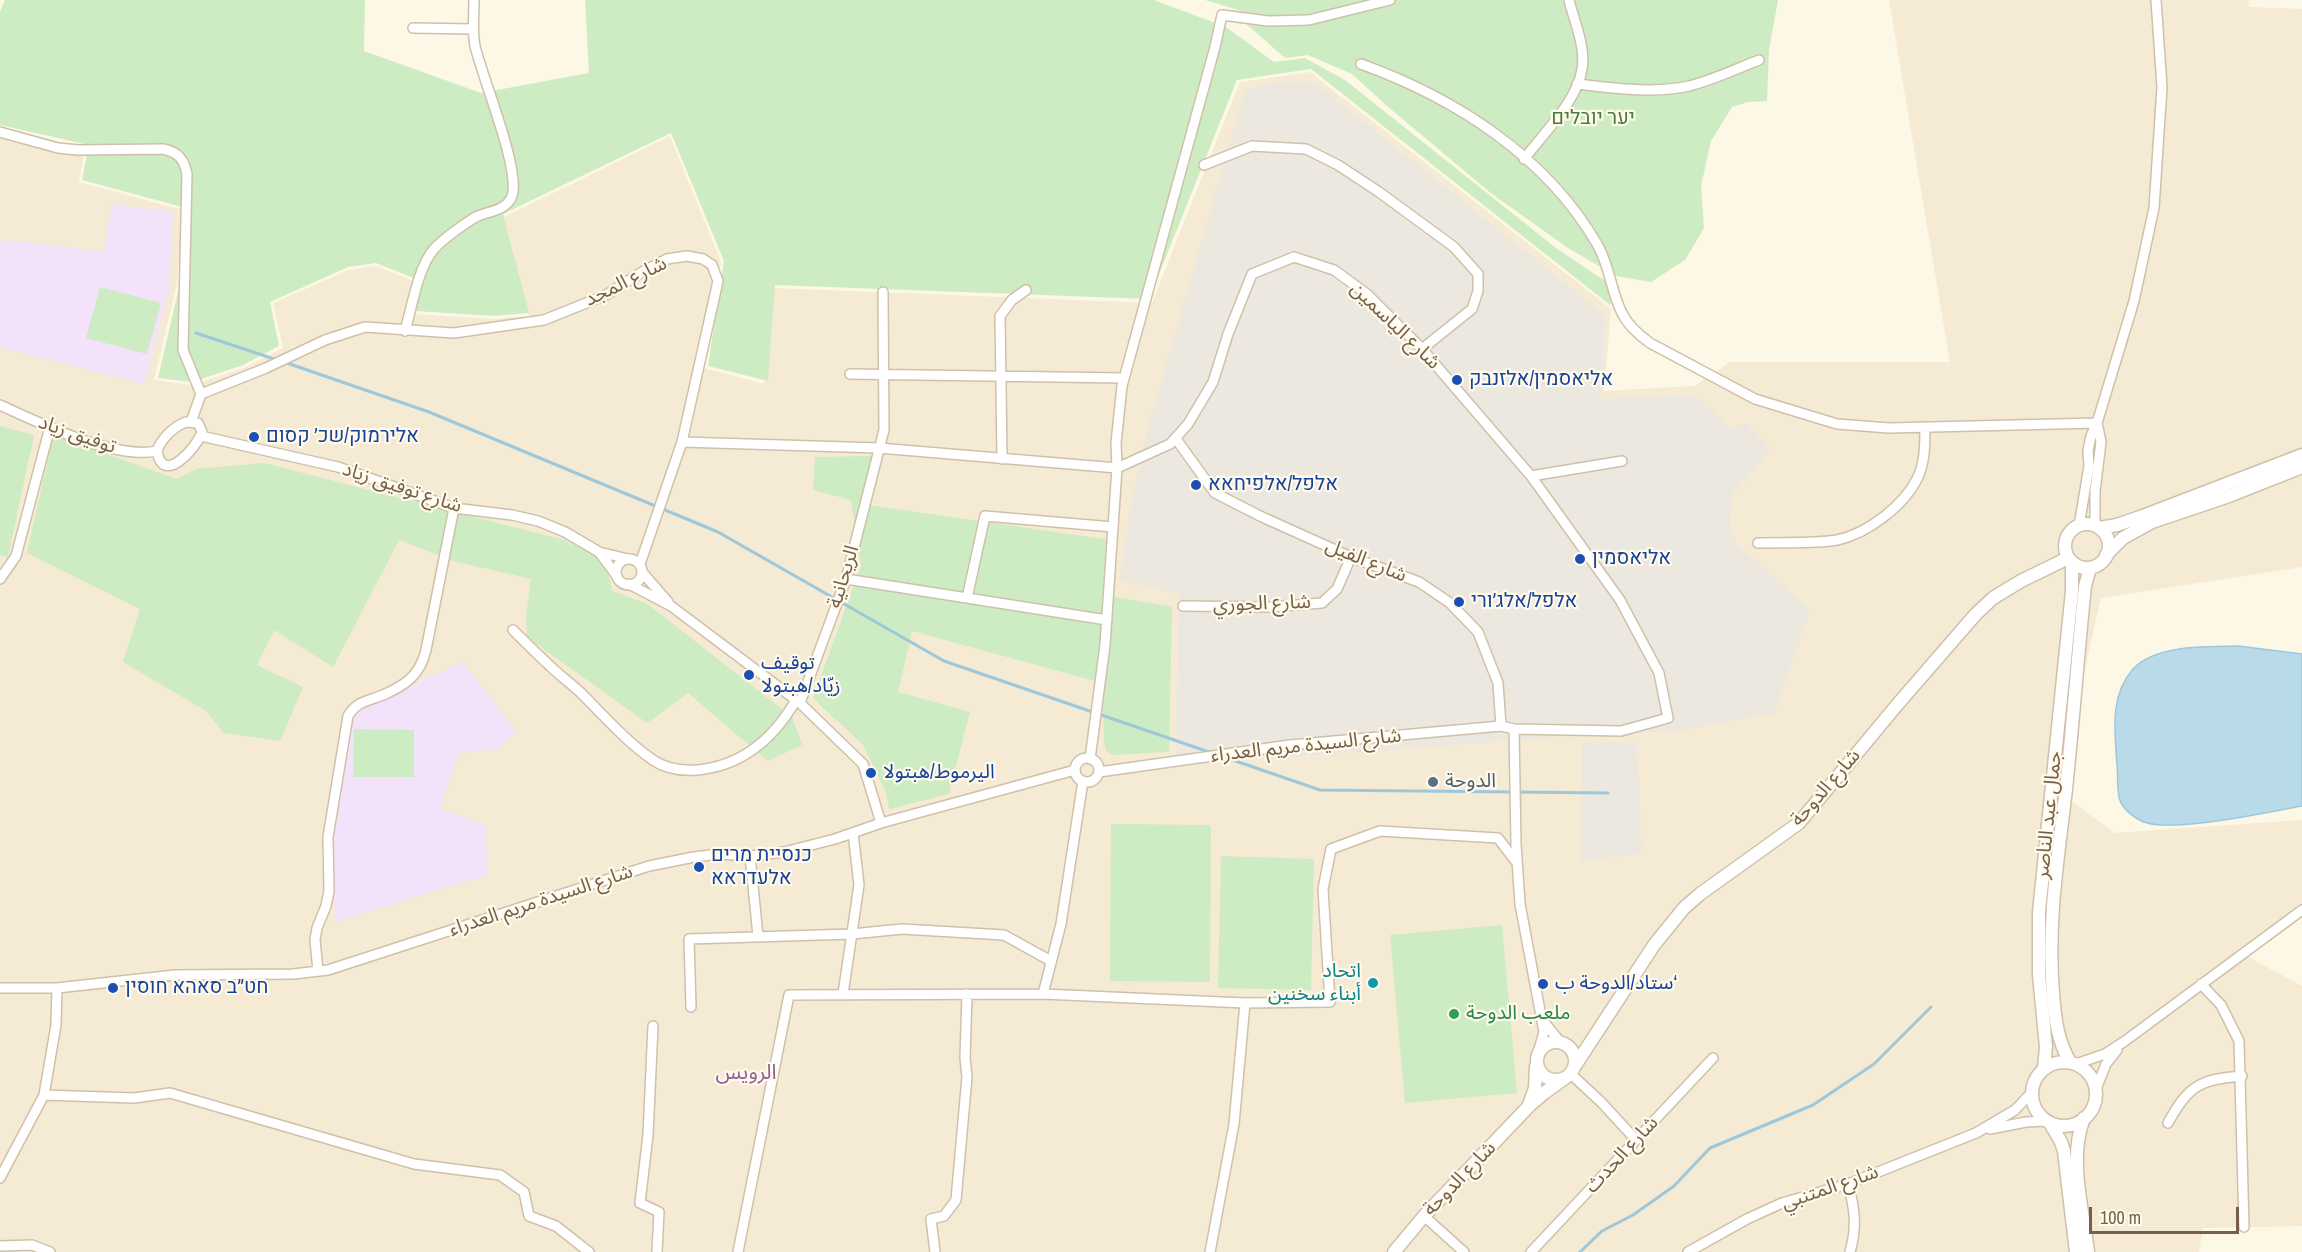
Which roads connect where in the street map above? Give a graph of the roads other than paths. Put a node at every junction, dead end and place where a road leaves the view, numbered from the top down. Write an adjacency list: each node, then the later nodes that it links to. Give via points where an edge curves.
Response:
1 (474, 0): 6 (street)
2 (1390, 0): 20 (street, via 1309,20 1268,21 1222,15)
3 (1569, 0): 9 (street, via 1582,54)
4 (2156, 0): 24 (street, via 2162,87 2154,208 2134,301)
5 (413, 28): 6 (street)
6 (473, 29): 15 (street, via 506,144 512,196 505,206 476,217 432,251)
7 (1759, 60): 9 (street, via 1689,86 1633,90)
8 (1361, 63): 11 (street, via 1415,84 1456,107 1495,133)
9 (1577, 84): 11 (street, via 1571,98)
10 (0, 132): 21 (street, via 58,148 163,149 180,157 187,174 183,350)
11 (1524, 159): 26 (street, via 1578,216 1608,267 1621,313 1650,343 1755,399 1837,424)
12 (1204, 165): 16 (street, via 1252,146 1306,149 1379,192 1454,247 1478,274 1478,291 1472,309)
13 (1026, 290): 19 (street, via 1000,316)
14 (883, 292): 18 (street, الريحانية)
15 (405, 330): 21 (street, شارع المجد, via 365,327); 29 (street, شارع المجد, via 454,333 544,320 606,295 667,259 703,259 712,265 718,281)
16 (1422, 349): 28 (street, شارع الياسمين, via 1367,294 1334,270 1294,257 1252,274 1213,382); 37 (street, شارع الياسمين)
17 (850, 374): 18 (street)
18 (884, 375): 19 (street); 30 (street, الريحانية, via 884,430)
19 (1000, 376): 20 (street); 33 (street)
20 (1124, 378): 36 (street)
21 (201, 394): 23 (street)
22 (0, 405): 25 (street, توفيق زياد)
23 (191, 422): 27 (street, via 198,423); 31 (street, via 175,429)
24 (2097, 423): 26 (street); 39 (street, via 2088,450); 41 (street, via 2101,442 2095,491)
25 (50, 427): 31 (street, توفيق زياد, via 115,450); 51 (street, via 16,556)
26 (1925, 428): 42 (street, via 1925,452 1918,477 1903,501 1870,526 1837,540)
27 (201, 436): 31 (street, via 176,464 164,464); 38 (street, شارع توفيق زياد, via 338,467)
28 (1176, 439): 36 (street, شارع الياسمين); 45 (street, شارع الفيل, via 1215,493)
29 (682, 442): 30 (street); 48 (street, شارع المجد)
30 (879, 448): 33 (street); 52 (street, الريحانية)
31 (157, 451)
32 (2302, 455): 41 (street, via 2133,520)
33 (1002, 459): 36 (street)
34 (1622, 461): 37 (street)
35 (2302, 467): 44 (street, via 2152,522 2122,538)
36 (1117, 468): 40 (street)
37 (1531, 476): 61 (street, شارع الياسمين, via 1620,600 1659,673 1668,718 1621,730)
38 (454, 508): 43 (street, شارع توفيق زياد, via 538,521); 74 (street, via 420,670 410,680 354,706 348,716 328,837 329,891 315,940)
39 (2079, 526): 41 (street); 47 (street, via 2066,539)
40 (1113, 527): 54 (street, via 985,516); 57 (street)
41 (2097, 527): 44 (street, via 2108,542)
42 (1758, 543)
43 (599, 552): 46 (street); 50 (street)
44 (2106, 555): 49 (street)
45 (1351, 557): 56 (street, شارع الجوري, via 1337,589 1322,603); 60 (street, شارع الفيل, via 1419,582 1450,603 1478,632 1498,684)
46 (628, 559): 48 (street); 50 (street, via 619,564)
47 (2070, 560): 49 (street); 85 (street, شارع الدوحة, via 2021,581 1975,615 1799,823 1684,908 1654,945); 91 (street, جمال عبد الناصر, via 2072,591 2039,912)
48 (641, 568): 53 (street, via 640,579); 55 (street)
49 (2090, 568): 90 (street, جمال عبد الناصر, via 2051,912 2050,963 2057,1032 2061,1048)
50 (618, 577): 53 (street)
51 (0, 579)
52 (846, 579): 54 (street); 59 (street, الريحانية)
53 (629, 584): 55 (street)
54 (968, 598): 57 (street)
55 (671, 606): 59 (street)
56 (1183, 606)
57 (1107, 620): 62 (street)
58 (513, 630): 59 (street, الريحانية, via 608,721 654,761 670,768 711,769 732,763 768,737)
59 (798, 701): 66 (street, via 863,764)
60 (1501, 726): 61 (street, شارع السيدة مريم العدراء); 64 (street, شارع السيدة مريم العدراء, via 1290,745)
61 (1514, 729): 69 (street)
62 (1090, 759): 63 (street, via 1080,761); 64 (street)
63 (1075, 770): 65 (street); 66 (street, شارع السيدة مريم العدراء)
64 (1099, 772): 65 (street, via 1095,779)
65 (1083, 782): 73 (street)
66 (881, 823): 67 (street, شارع السيدة مريم العدراء)
67 (853, 833): 68 (street, شارع السيدة مريم العدراء, via 784,852); 71 (street, via 859,885)
68 (750, 856): 72 (street); 74 (street, شارع السيدة مريم العدراء, via 702,856 649,866)
69 (1517, 863): 81 (street, via 1498,838 1448,833 1380,831 1331,849 1323,890 1330,1002); 83 (street, via 1522,928)
70 (2302, 910): 75 (street)
71 (852, 934): 72 (street); 73 (street, via 902,929 1004,935); 78 (street)
72 (758, 936): 82 (street, via 689,939)
73 (1051, 961): 80 (street)
74 (318, 971): 77 (street, شارع السيدة مريم العدراء, via 175,975)
75 (2201, 984): 86 (street); 93 (street, via 2232,1024 2239,1041)
76 (0, 988): 77 (street, شارع السيدة مريم العدراء)
77 (57, 988): 96 (street, via 56,1025)
78 (843, 994): 79 (street); 111 (street, via 789,994)
79 (967, 994): 80 (street); 112 (street, via 967,1077 956,1200 944,1216 931,1219)
80 (1043, 994): 81 (street)
81 (1245, 1003): 113 (street, via 1234,1124)
82 (691, 1007)
83 (1542, 1017): 87 (street); 89 (street, via 1544,1032)
84 (653, 1026): 110 (street, via 640,1203 659,1212)
85 (1599, 1032): 87 (street, via 1578,1046); 92 (street, شارع الدوحة)
86 (2125, 1041): 90 (street, via 2105,1054); 94 (street, via 2106,1064)
87 (1565, 1046): 89 (street, via 1549,1043); 92 (street, via 1575,1058)
88 (1713, 1058): 102 (street, شارع الحدث)
89 (1537, 1059): 92 (street, via 1538,1069 1546,1078 1553,1080); 97 (street, شارع الدوحة, via 1535,1088)
90 (2073, 1063): 91 (street, via 2058,1062); 94 (street, via 2087,1071)
91 (2044, 1068): 95 (street, via 2033,1082)
92 (1570, 1074): 97 (street, شارع الدوحة); 102 (street)
93 (2241, 1076): 100 (street, via 2201,1082 2178,1104); 106 (street)
94 (2096, 1089): 98 (street, via 2092,1109)
95 (2031, 1093): 99 (street, via 2038,1114); 101 (street, via 2015,1110)
96 (44, 1095): 103 (street); 109 (street, via 134,1098 170,1092 414,1164 500,1175 524,1192 529,1216 556,1226)
97 (1527, 1108): 105 (street, شارع الدوحة)
98 (2084, 1118): 99 (street, via 2068,1126); 120 (street, via 2077,1138 2076,1161)
99 (2048, 1122): 101 (street, via 2008,1125); 119 (street, via 2064,1151)
100 (2168, 1123)
101 (1976, 1133): 104 (street, شارع المتنبي)
102 (1636, 1140): 116 (street, شارع الحدث)
103 (0, 1178)
104 (1848, 1184): 117 (street, شارع المتنبي, via 1782,1203); 118 (street, via 1856,1217)
105 (1424, 1216): 114 (street, شارع الدوحة); 115 (street)
106 (2244, 1227)
107 (0, 1246): 108 (street, via 32,1245)
108 (50, 1252)
109 (589, 1252)
110 (657, 1252)
111 (738, 1252)
112 (935, 1252)
113 (1210, 1252)
114 (1394, 1252)
115 (1464, 1252)
116 (1531, 1252)
117 (1688, 1252)
118 (1850, 1252)
119 (2076, 1252)
120 (2088, 1252)

